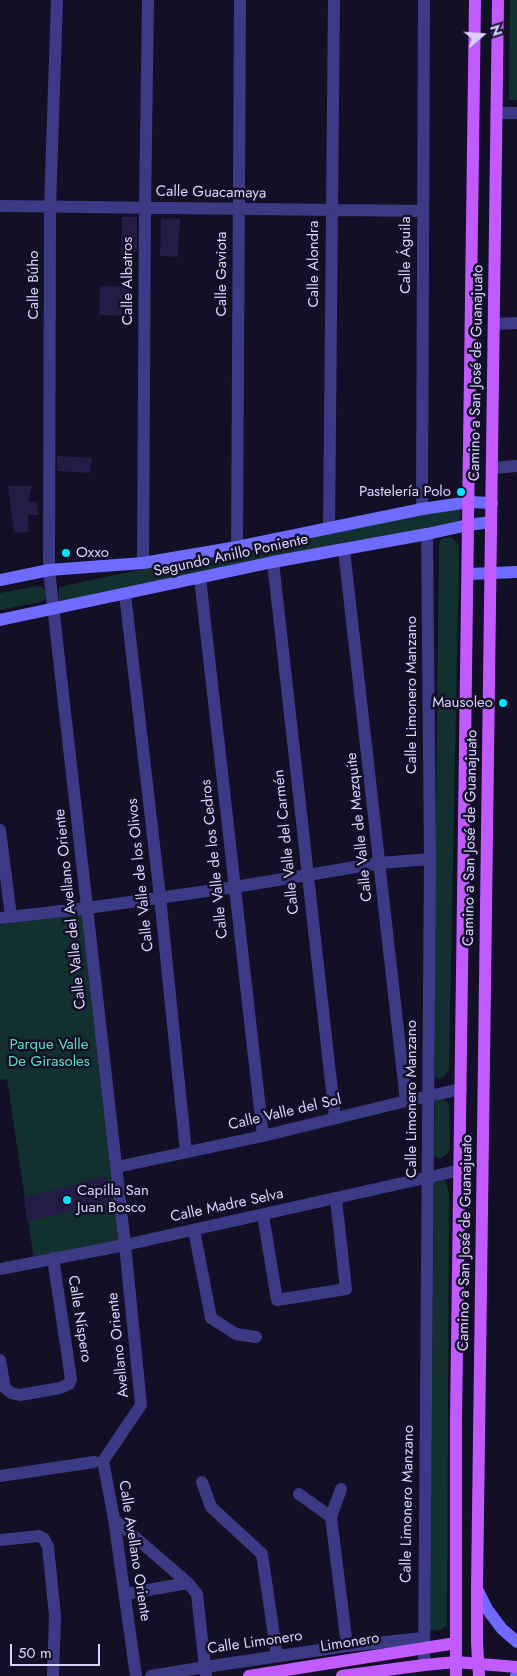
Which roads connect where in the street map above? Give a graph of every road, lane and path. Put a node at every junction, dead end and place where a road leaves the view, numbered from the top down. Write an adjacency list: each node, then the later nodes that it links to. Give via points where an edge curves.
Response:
1 (57, 0): 11 (street, Calle Búho)
2 (148, 0): 12 (street, Calle Albatros)
3 (240, 0): 13 (street, Calle Gaviota)
4 (334, 0): 14 (street, Calle Alondra)
5 (424, 0): 15 (street, Calle Águila)
6 (475, 0): 20 (main road, Camino a San José de Guanajuato)
7 (498, 0): 8 (main road, Camino a San José de Guanajuato)
8 (496, 113): 9 (street); 17 (main road, Camino a San José de Guanajuato)
9 (517, 113)
10 (0, 206): 11 (street, Calle Guacamaya)
11 (50, 207): 12 (street, Calle Guacamaya); 31 (street, Calle Búho)
12 (145, 208): 13 (street, Calle Guacamaya); 30 (street, Calle Albatros)
13 (239, 209): 14 (street, Calle Guacamaya); 27 (street, Calle Gaviota)
14 (331, 211): 15 (street, Calle Guacamaya); 25 (street, Calle Alondra)
15 (422, 211): 22 (street, Calle Águila)
16 (517, 323): 17 (street)
17 (494, 324): 19 (main road, Camino a San José de Guanajuato)
18 (517, 466): 19 (street)
19 (492, 468): 21 (main road, Camino a San José de Guanajuato)
20 (469, 502): 21 (main road, Segundo Anillo Poniente); 22 (main road, Segundo Anillo Poniente); 24 (main road, Camino a San José de Guanajuato)
21 (492, 503): 23 (main road, Camino a San José de Guanajuato)
22 (422, 509): 25 (main road, Segundo Anillo Poniente)
23 (491, 522): 24 (main road, Segundo Anillo Poniente); 33 (main road, Camino a San José de Guanajuato)
24 (468, 524): 26 (main road, Segundo Anillo Poniente); 34 (main road, Camino a San José de Guanajuato)
25 (329, 529): 27 (main road, Segundo Anillo Poniente)
26 (428, 534): 28 (main road, Segundo Anillo Poniente); 41 (street, Calle Limonero Manzano)
27 (237, 547): 30 (main road, Segundo Anillo Poniente)
28 (344, 550): 29 (main road, Segundo Anillo Poniente); 42 (street, Calle Valle de Mezquite)
29 (273, 562): 35 (main road, Segundo Anillo Poniente); 43 (street, Calle Valle del Carmén)
30 (144, 563): 31 (main road, Segundo Anillo Poniente)
31 (49, 570): 36 (main road, Segundo Anillo Poniente); 38 (street, Calle Valle del Avellano Oriente)
32 (517, 572): 33 (main road)
33 (491, 573): 34 (main road); 74 (main road, Camino a San José de Guanajuato)
34 (468, 574): 48 (main road, Camino a San José de Guanajuato)
35 (200, 578): 37 (main road, Segundo Anillo Poniente); 44 (street, Calle Valle de los Cedros)
36 (0, 580)
37 (125, 594): 38 (main road, Segundo Anillo Poniente); 45 (street, Calle Valle de los Olivos)
38 (54, 608): 39 (main road, Segundo Anillo Poniente); 46 (street, Calle Valle del Avellano Oriente)
39 (0, 620)
40 (0, 830): 47 (street)
41 (430, 859): 42 (street); 49 (street, Calle Limonero Manzano)
42 (380, 862): 43 (street); 50 (street, Calle Valle de Mezquite)
43 (307, 874): 44 (street); 51 (street, Calle Valle del Carmén)
44 (235, 887): 45 (street); 52 (street, Calle Valle de los Cedros)
45 (160, 897): 46 (street); 53 (street, Calle Valle de los Olivos)
46 (88, 908): 47 (street); 54 (street, Calle Valle del Avellano Oriente)
47 (6, 917)
48 (461, 1089): 49 (street, Calle Valle del Sol); 55 (main road, Camino a San José de Guanajuato)
49 (428, 1096): 50 (street, Calle Valle del Sol); 56 (street, Calle Limonero Manzano)
50 (406, 1100): 51 (street, Calle Valle del Sol)
51 (335, 1118): 52 (street, Calle Valle del Sol)
52 (263, 1136): 53 (street, Calle Valle del Sol)
53 (186, 1152): 54 (street, Calle Valle del Sol)
54 (117, 1167): 60 (street, Calle Valle del Avellano Oriente)
55 (461, 1170): 56 (street, Calle Madre Selva); 78 (main road, Camino a San José de Guanajuato)
56 (428, 1177): 57 (street, Calle Madre Selva); 77 (street, Calle Limonero Manzano)
57 (336, 1199): 58 (street, Calle Madre Selva); 58 (street, via 346,1289 277,1300)
58 (263, 1215): 59 (street, Calle Madre Selva)
59 (194, 1230): 60 (street, Calle Madre Selva); 63 (street, via 211,1318 236,1334)
60 (125, 1245): 61 (street, Calle Madre Selva); 65 (street, Avellano Oriente, via 141,1405)
61 (53, 1258): 62 (street, Calle Madre Selva); 64 (street, Calle Níspero, via 71,1379 69,1384 20,1395 11,1393 5,1388)
62 (0, 1269)
63 (256, 1337)
64 (0, 1360)
65 (99, 1462): 66 (street); 71 (street, Calle Avellano Oriente)
66 (0, 1476)
67 (202, 1482): 80 (street, via 212,1507 262,1554)
68 (341, 1489): 70 (street)
69 (299, 1494): 70 (street)
70 (331, 1517): 79 (street)
71 (114, 1519): 73 (street); 75 (street, Calle Avellano Oriente)
72 (0, 1540): 87 (street, via 39,1536 48,1548 55,1616)
73 (188, 1583): 75 (street); 85 (street, via 197,1594)
74 (477, 1589): 76 (main road, via 502,1629); 84 (main road, Camino a San José de Guanajuato)
75 (126, 1594): 88 (street, Calle Avellano Oriente)
76 (517, 1642)
77 (424, 1643): 78 (main road, Limonero); 79 (street, Calle Limonero); 82 (street, Calle Limonero Manzano); 90 (main road, Limonero)
78 (456, 1643): 81 (main road, Camino a San José de Guanajuato)
79 (347, 1646): 80 (street, Calle Limonero)
80 (277, 1656): 85 (street, Calle Limonero)
81 (456, 1662): 82 (main road); 84 (main road); 92 (main road, Camino a San José de Guanajuato)
82 (424, 1664): 86 (main road)
83 (517, 1667): 84 (main road)
84 (479, 1670)
85 (206, 1671): 89 (street, Calle Limonero)
86 (406, 1671): 91 (main road)
87 (53, 1676)
88 (136, 1676)
89 (151, 1676)
90 (249, 1676)
91 (342, 1676)
92 (456, 1676)

